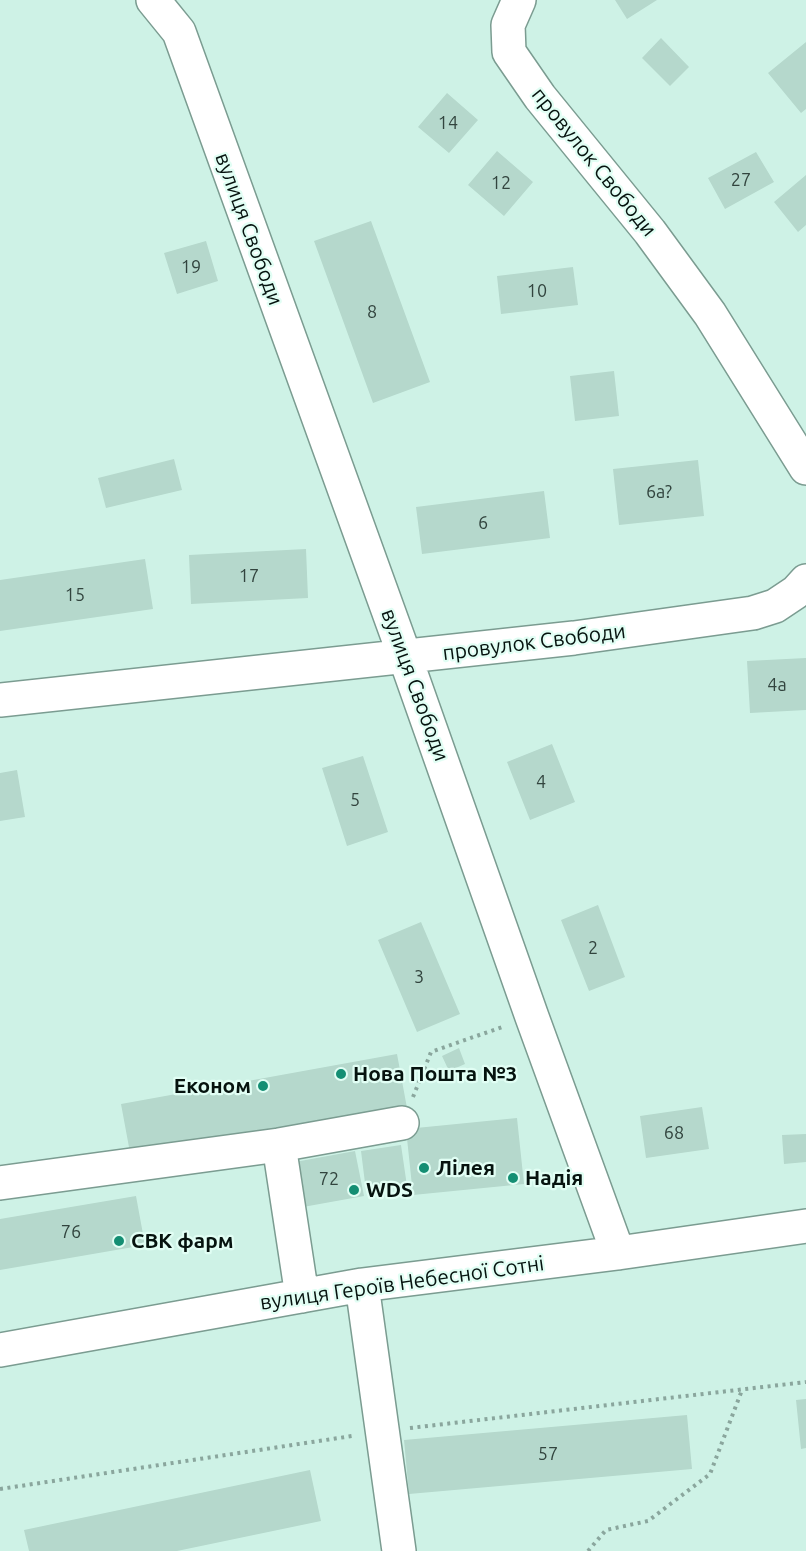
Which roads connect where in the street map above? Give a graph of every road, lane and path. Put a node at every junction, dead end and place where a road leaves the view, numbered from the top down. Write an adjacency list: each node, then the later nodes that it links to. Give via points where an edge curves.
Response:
1 (153, 0): 5 (street, вулиця Свободи, via 179,32)
2 (519, 0): 3 (street, провулок Свободи, via 508,25 509,52 710,314)
3 (806, 468)
4 (806, 581): 5 (street, провулок Свободи, via 775,606 753,613)
5 (405, 657): 6 (street, провулок Свободи); 7 (street, вулиця Свободи)
6 (0, 700)
7 (532, 1017): 8 (path, via 431,1052); 12 (street, вулиця Свободи)
8 (402, 1123): 9 (street)
9 (279, 1146): 10 (street); 14 (street)
10 (0, 1183)
11 (806, 1226): 12 (street, вулиця Героїв Небесної Сотні)
12 (618, 1253): 13 (street, вулиця Героїв Небесної Сотні)
13 (362, 1286): 14 (street, вулиця Героїв Небесної Сотні); 18 (street)
14 (302, 1296): 15 (street, вулиця Героїв Небесної Сотні)
15 (0, 1350)
16 (806, 1382): 17 (path)
17 (742, 1390): 18 (path); 21 (path, via 710,1474 648,1521 606,1530)
18 (383, 1432): 19 (path); 20 (street)
19 (0, 1490)
20 (399, 1551)
21 (588, 1551)

